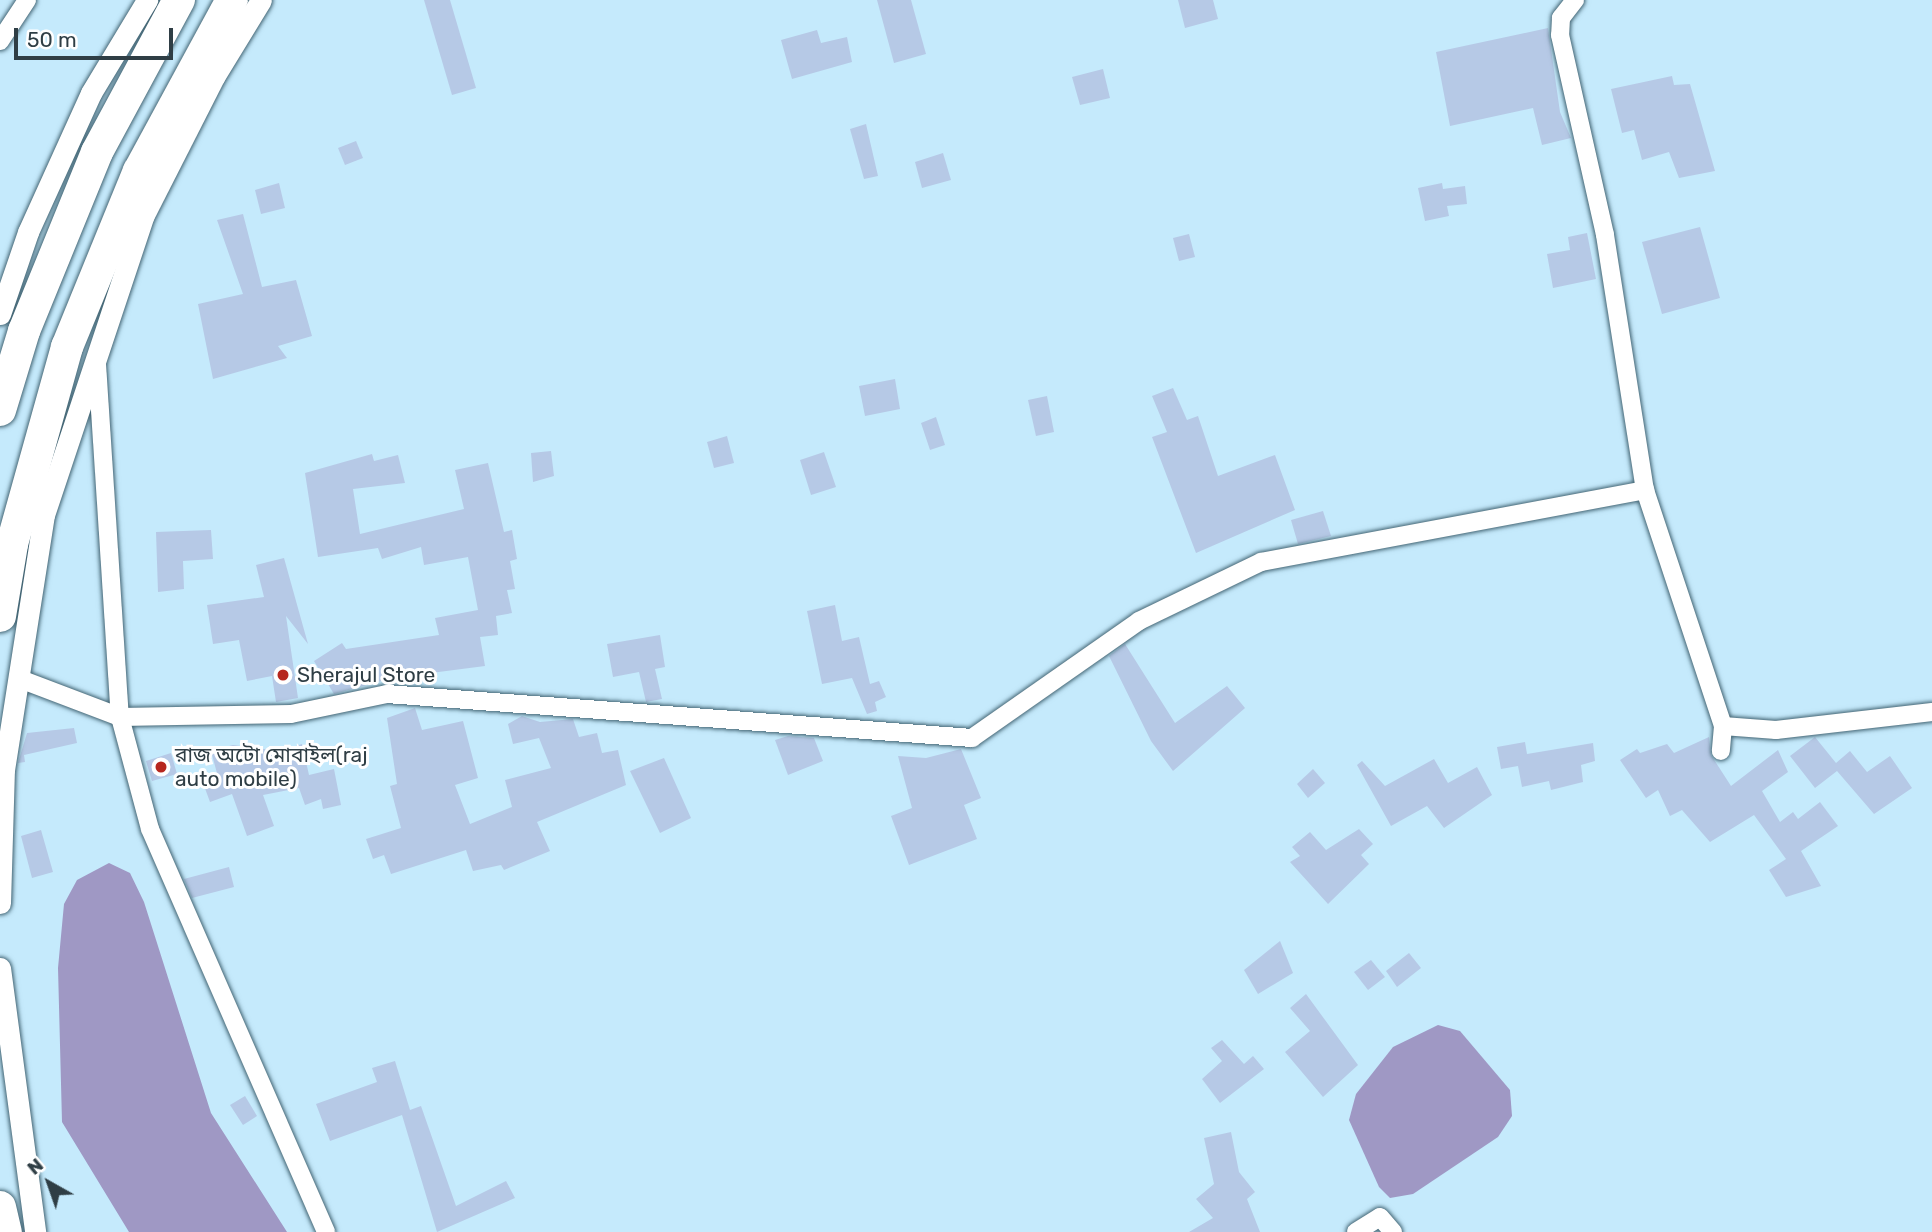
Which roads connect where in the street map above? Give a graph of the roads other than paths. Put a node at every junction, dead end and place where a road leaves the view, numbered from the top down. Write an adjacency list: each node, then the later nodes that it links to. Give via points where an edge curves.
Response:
1 (27, 0): 7 (street)
2 (147, 0): 8 (street, via 92,93 28,232)
3 (179, 0): 10 (highway, via 97,152 24,331)
4 (232, 0): 12 (highway, via 139,171 67,347 12,544)
5 (261, 0): 9 (street, via 214,76 144,215)
6 (1575, 0): 11 (street, via 1561,18 1560,35 1605,235)
7 (0, 41)
8 (0, 314)
9 (96, 350): 13 (street, via 44,515); 15 (street)
10 (0, 410)
11 (1645, 490): 15 (street, via 1261,562 1139,621 972,738 387,694 291,714); 16 (street)
12 (0, 616)
13 (20, 679): 15 (street); 18 (street, via 4,770)
14 (1932, 712): 16 (street, via 1776,730)
15 (120, 717): 23 (street, via 150,829)
16 (1723, 726): 17 (street)
17 (1721, 751)
18 (0, 902)
19 (0, 968): 22 (street)
20 (0, 1207): 21 (highway)
21 (6, 1232)
22 (35, 1232)
23 (326, 1232)
24 (1356, 1232): 25 (street, via 1380,1217)
25 (1393, 1232)

